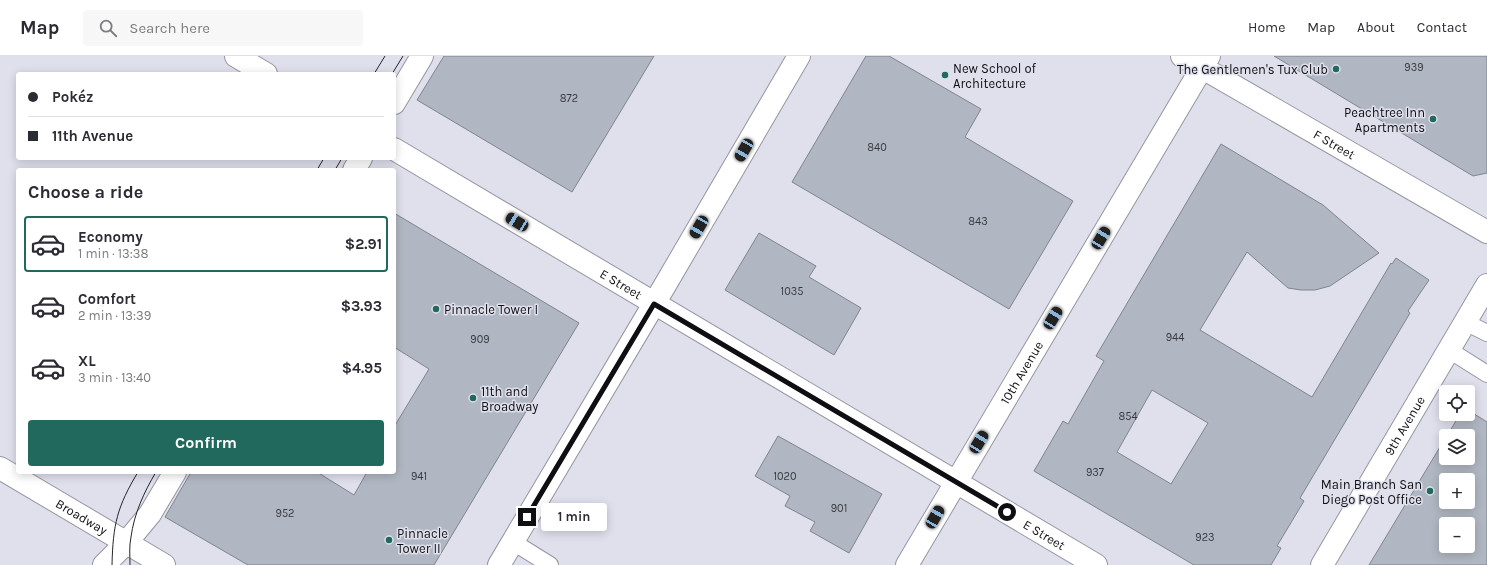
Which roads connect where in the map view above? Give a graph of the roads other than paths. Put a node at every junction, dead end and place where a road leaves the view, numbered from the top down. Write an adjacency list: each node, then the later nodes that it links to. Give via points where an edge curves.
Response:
1 (236, 56): 6 (main road)
2 (422, 56): 7 (main road)
3 (799, 56): 11 (main road)
4 (1182, 56): 5 (main road, F Street)
5 (1206, 62): 9 (main road, F Street); 18 (main road, 10th Avenue)
6 (263, 72)
7 (396, 100)
8 (396, 150): 11 (main road, E Street)
9 (1487, 232)
10 (1487, 285): 12 (main road, 9th Avenue)
11 (654, 304): 18 (main road, E Street); 19 (main road)
12 (1465, 322): 13 (lane); 14 (main road, 9th Avenue)
13 (1487, 334)
14 (1449, 350): 15 (lane); 27 (main road, 9th Avenue)
15 (1487, 374)
16 (0, 468): 20 (main road, Broadway)
17 (174, 474): 20 (main road, via 150,514)
18 (956, 481): 25 (main road, 10th Avenue); 26 (main road, E Street)
19 (513, 542): 23 (main road); 24 (lane)
20 (126, 543): 21 (main road); 22 (main road, Broadway)
21 (104, 565)
22 (164, 565)
23 (499, 565)
24 (550, 565)
25 (907, 565)
26 (1096, 565)
27 (1322, 565)

